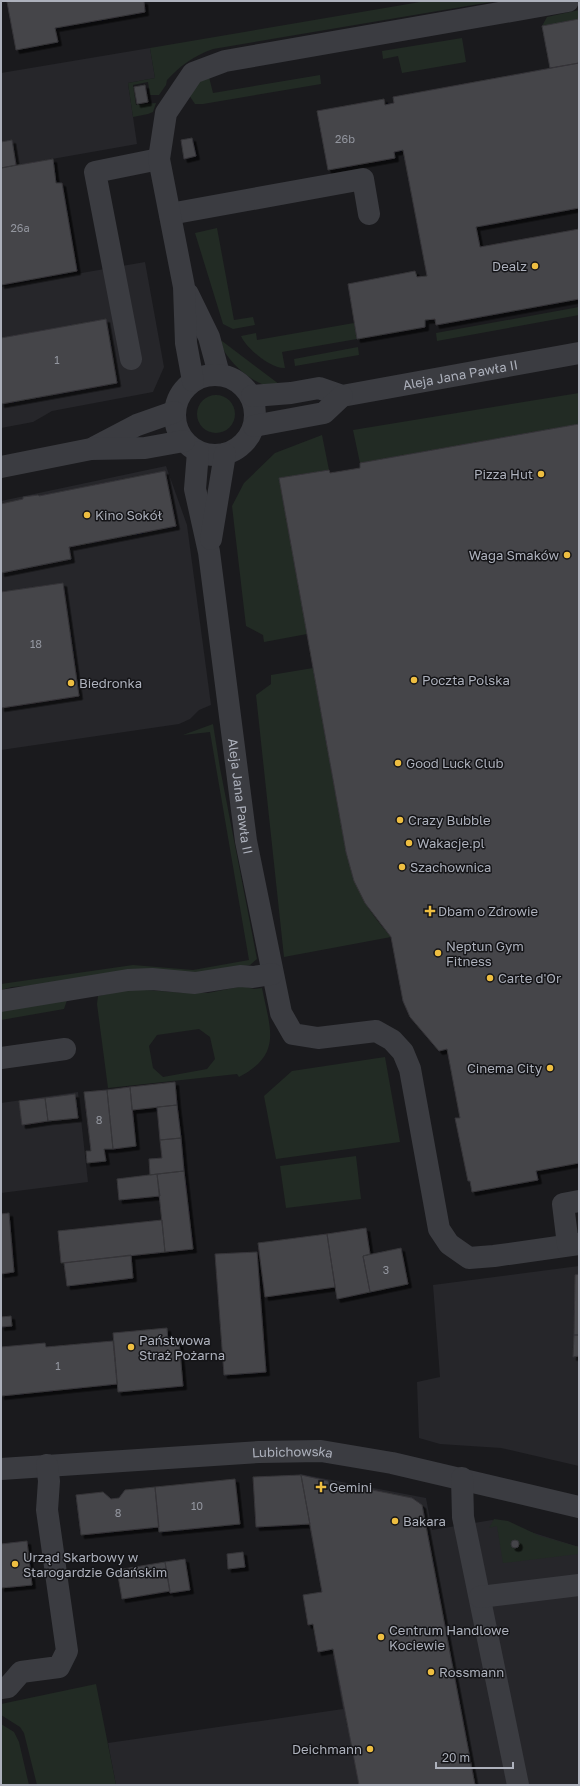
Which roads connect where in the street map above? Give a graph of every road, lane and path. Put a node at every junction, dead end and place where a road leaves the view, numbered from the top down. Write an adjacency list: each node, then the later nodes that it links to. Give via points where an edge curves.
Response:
1 (568, 1): 2 (street, via 224,60 193,73 166,114)
2 (159, 159): 3 (street); 7 (street, via 95,172)
3 (170, 214): 4 (street, via 363,179); 5 (street)
4 (369, 214)
5 (184, 287): 8 (street, via 209,337); 9 (street, via 186,343)
6 (579, 353): 11 (street, Aleja Jana Pawła II)
7 (130, 359)
8 (219, 374): 9 (street, via 205,375); 10 (street, via 243,385)
9 (193, 381): 12 (street, via 177,400)
10 (252, 396): 11 (street, Aleja Jana Pawła II, via 319,388); 13 (street, via 256,411)
11 (342, 396): 13 (street, via 324,413)
12 (174, 412): 14 (street, via 176,427); 15 (street, via 138,424)
13 (254, 426): 16 (street, via 248,439 238,448)
14 (191, 446): 15 (street); 16 (street, via 212,455); 18 (street, Aleja Jana Pawła II, via 195,489)
15 (91, 449): 17 (street)
16 (225, 454): 18 (street, Aleja Jana Pawła II)
17 (1, 467)
18 (209, 552): 19 (street, Aleja Jana Pawła II, via 246,841)
19 (272, 974): 20 (street, via 195,983 152,979 128,980); 24 (street, Aleja Jana Pawła II, via 281,1013 293,1034 318,1038 376,1031 392,1040 403,1052 410,1069 440,1229 450,1244 469,1258)
20 (1, 1001)
21 (65, 1049): 22 (street)
22 (1, 1058)
23 (579, 1201): 24 (street, via 563,1204)
24 (574, 1244)
25 (47, 1465): 26 (street, Lubichowska); 27 (street, Lubichowska, via 259,1452 321,1451); 31 (street, via 47,1510 67,1651 59,1666 21,1672 8,1687)
26 (1, 1469)
27 (462, 1478): 28 (street, Lubichowska); 30 (street, via 464,1517)
28 (579, 1507)
29 (579, 1585): 30 (street)
30 (480, 1597): 32 (street)
31 (1, 1688)
32 (518, 1785)

